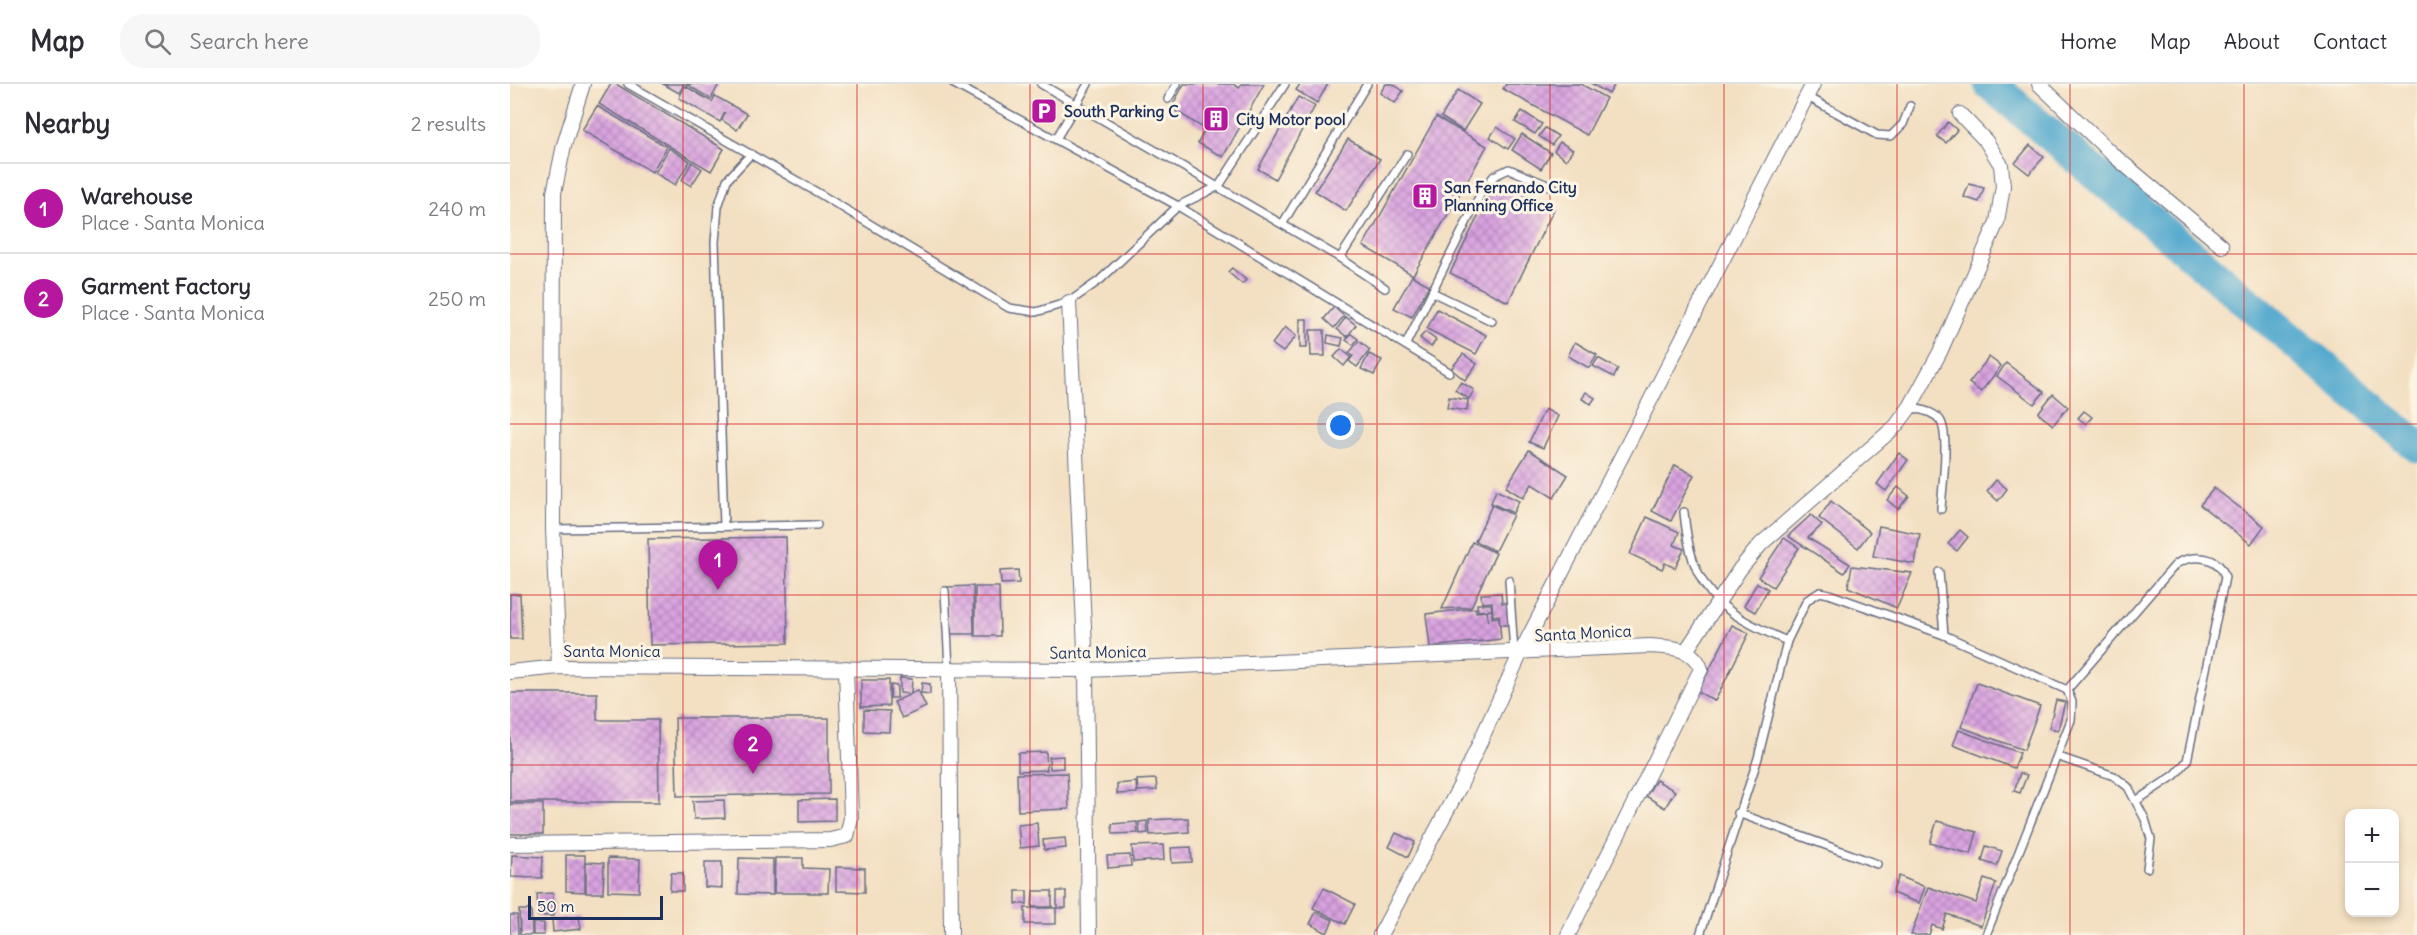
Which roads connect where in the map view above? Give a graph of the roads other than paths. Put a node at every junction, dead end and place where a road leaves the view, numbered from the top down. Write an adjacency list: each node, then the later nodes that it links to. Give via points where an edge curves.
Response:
1 (583, 84): 35 (street, via 554,193)
2 (628, 84): 16 (lane)
3 (954, 84): 15 (lane)
4 (1041, 84): 12 (lane)
5 (1088, 84): 12 (lane)
6 (1177, 84): 11 (lane)
7 (1285, 84): 18 (lane)
8 (1367, 84): 21 (lane)
9 (2039, 84): 22 (street, via 2112,154)
10 (1811, 90): 13 (lane, via 1877,135 1892,136 1903,124); 43 (street)
11 (1168, 99)
12 (1076, 106): 15 (lane); 18 (lane)
13 (1910, 106)
14 (1960, 114): 30 (street, via 1986,141 2001,165 2001,200 1997,222 1940,352)
15 (1056, 139): 20 (lane)
16 (751, 154): 26 (lane, via 1009,308 1036,312); 34 (lane, via 727,180 715,242)
17 (1407, 154): 23 (lane)
18 (1219, 186): 20 (lane); 21 (lane)
19 (1555, 188): 25 (lane, via 1509,169 1494,176 1482,191)
20 (1178, 206): 26 (lane, via 1100,280); 28 (lane)
21 (1283, 223): 23 (lane)
22 (2222, 246)
23 (1340, 258): 24 (lane)
24 (1385, 288)
25 (1432, 292): 27 (lane); 28 (lane)
26 (1068, 302): 47 (street)
27 (1492, 321)
28 (1406, 344): 29 (lane)
29 (1449, 372)
30 (1910, 407): 31 (lane, via 1930,413 1940,421 1944,433); 39 (street, via 1896,426 1761,544)
31 (1941, 509)
32 (1684, 512): 39 (lane, via 1692,562)
33 (817, 525): 34 (lane)
34 (724, 526): 35 (lane)
35 (554, 529): 44 (street)
36 (1939, 572): 40 (lane)
37 (1509, 580): 43 (lane)
38 (945, 591): 46 (lane)
39 (1718, 603): 41 (lane, via 1753,626); 42 (street)
40 (1944, 635): 41 (lane, via 1820,592 1807,600); 49 (lane)
41 (1787, 641): 52 (lane, via 1758,758)
42 (1686, 651): 43 (street, Santa Monica, via 1650,646); 56 (street, via 1695,657 1701,669)
43 (1518, 652): 47 (street, Santa Monica); 59 (street, via 1484,740)
44 (559, 667): 45 (street, Santa Monica); 48 (street, Santa Monica)
45 (846, 668): 46 (street, Santa Monica); 53 (street, via 851,818 847,836 830,840)
46 (949, 668): 47 (street, Santa Monica); 57 (street)
47 (1086, 670): 58 (street)
48 (510, 672)
49 (2067, 690): 50 (lane, via 2072,720); 51 (lane, via 2176,564 2197,556 2217,562 2223,569 2187,761 2175,776)
50 (2059, 757): 51 (lane, via 2114,776 2128,787); 61 (lane)
51 (2136, 801): 55 (lane, via 2151,839)
52 (1738, 813): 54 (lane); 60 (lane)
53 (510, 844)
54 (1877, 864)
55 (2147, 868)
56 (1572, 934)
57 (951, 935)
58 (1089, 935)
59 (1380, 935)
60 (1700, 935)
61 (1986, 935)

